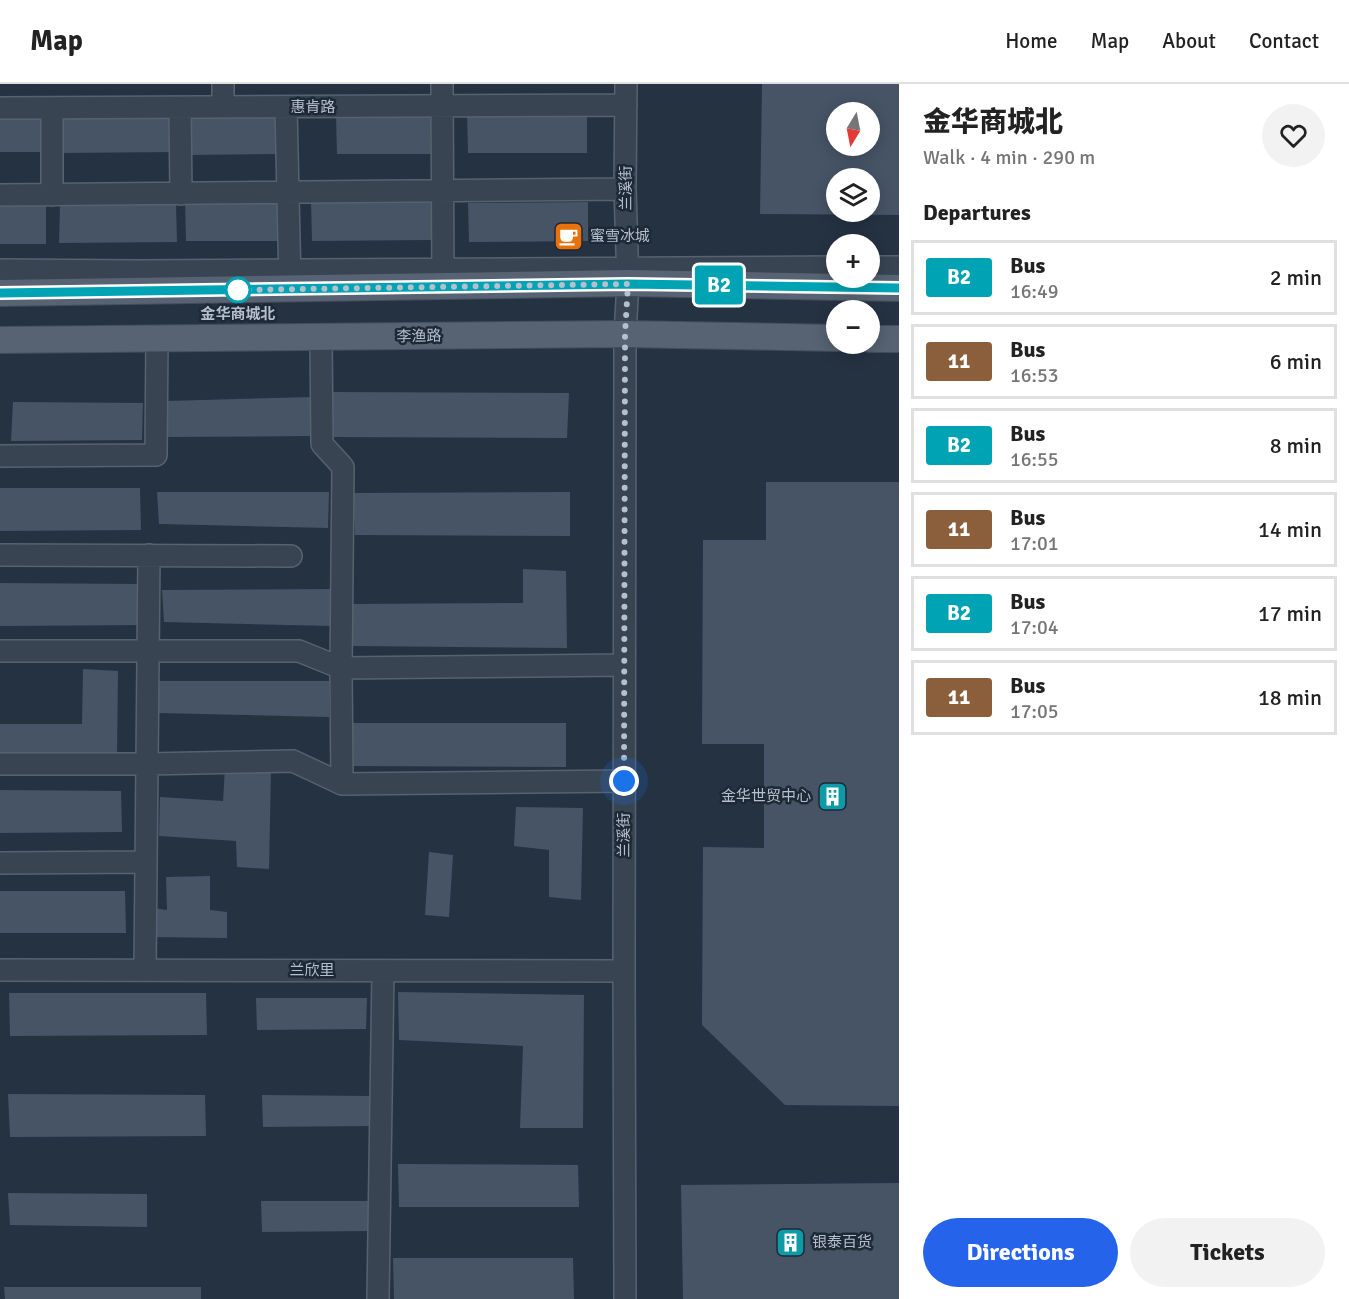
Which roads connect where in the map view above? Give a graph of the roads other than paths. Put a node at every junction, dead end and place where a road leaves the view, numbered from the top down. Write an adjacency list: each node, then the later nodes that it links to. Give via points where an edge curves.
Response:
1 (223, 84): 6 (street)
2 (442, 84): 5 (street)
3 (626, 84): 4 (street, 兰溪街)
4 (626, 105): 5 (street, 惠肯路); 11 (street, 兰溪街)
5 (442, 106): 7 (street, 惠肯路); 12 (street)
6 (223, 107): 7 (street, 惠肯路); 10 (street, 惠肯路)
7 (286, 107): 13 (street)
8 (0, 108): 9 (street, 惠肯路)
9 (52, 108): 10 (street, 惠肯路); 16 (street)
10 (180, 108): 14 (street)
11 (625, 189): 12 (street); 21 (street, 兰溪街)
12 (443, 191): 13 (street); 22 (street)
13 (288, 193): 14 (street); 23 (street)
14 (181, 194): 16 (street)
15 (0, 195): 16 (street)
16 (52, 195)
17 (826, 267): 21 (street)
18 (880, 267): 19 (street)
19 (899, 267)
20 (0, 270): 23 (street)
21 (628, 276): 22 (main road); 24 (main road); 26 (street, 兰溪街)
22 (443, 278): 23 (main road)
23 (290, 279): 25 (main road)
24 (899, 288)
25 (0, 293)
26 (625, 334): 27 (main road, 李渔路); 28 (main road, 李渔路); 39 (street, 兰溪街)
27 (321, 337): 29 (main road, 李渔路); 40 (street, via 322,444 343,467)
28 (826, 338)
29 (157, 339): 32 (main road, 李渔路); 33 (street, via 156,455)
30 (880, 339): 31 (main road)
31 (899, 339)
32 (0, 340)
33 (0, 456)
34 (0, 555): 35 (street)
35 (149, 555): 36 (street); 38 (street)
36 (291, 556)
37 (0, 651): 38 (street)
38 (148, 651): 40 (street, via 299,651); 42 (street)
39 (624, 665): 40 (street); 43 (street, 兰溪街)
40 (341, 668): 44 (street)
41 (0, 764): 42 (street)
42 (148, 764): 44 (street, via 293,761); 45 (street)
43 (624, 781): 44 (street); 50 (street, 兰溪街)
44 (342, 784)
45 (146, 862): 46 (street); 48 (street)
46 (0, 863)
47 (0, 970): 48 (street, 兰欣里)
48 (145, 970): 49 (street, 兰欣里)
49 (383, 971): 50 (street, 兰欣里); 51 (street)
50 (624, 971): 52 (street, 兰溪街)
51 (378, 1299)
52 (625, 1299)

